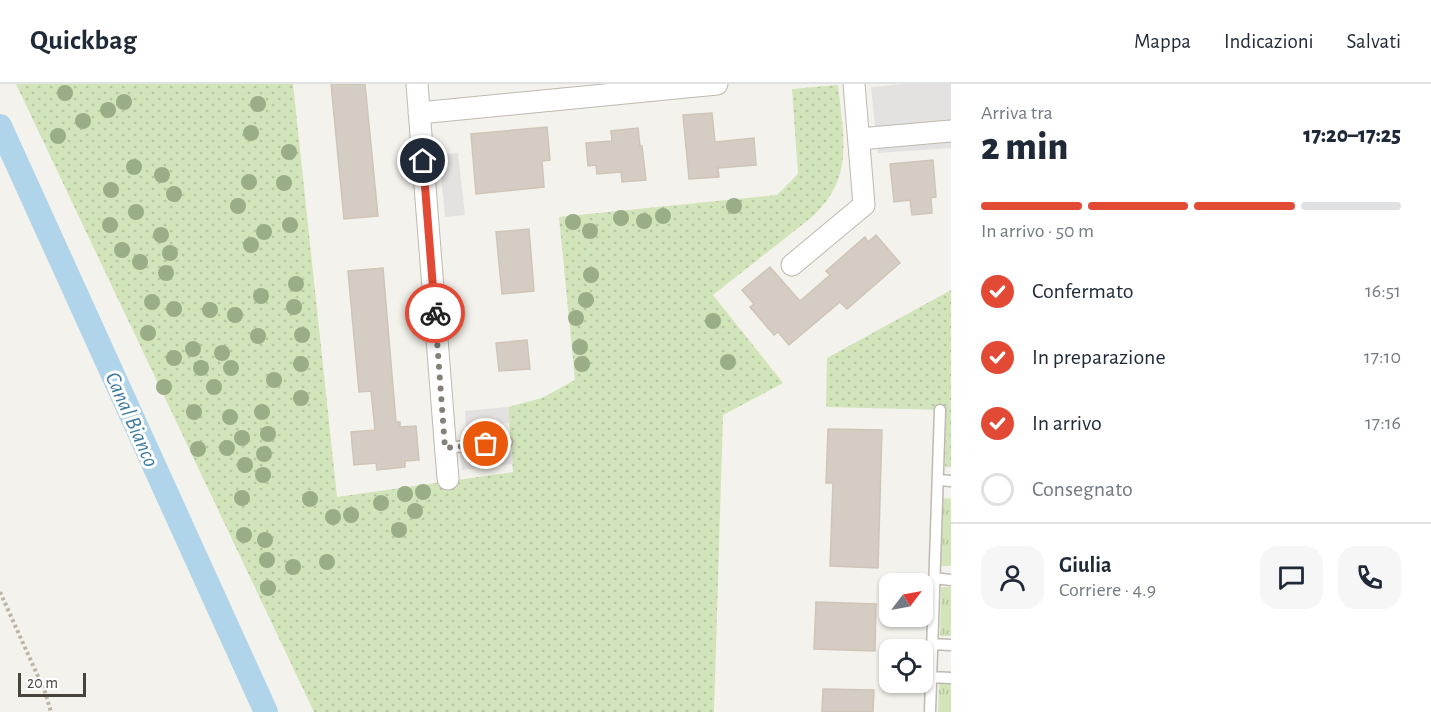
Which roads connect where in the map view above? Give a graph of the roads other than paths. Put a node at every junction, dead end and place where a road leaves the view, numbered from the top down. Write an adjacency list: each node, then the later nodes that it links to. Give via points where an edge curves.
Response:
1 (417, 84): 4 (street)
2 (717, 84): 4 (street)
3 (854, 84): 6 (street)
4 (419, 113): 10 (street)
5 (951, 131): 6 (street)
6 (859, 139): 7 (street, via 864,205)
7 (792, 265)
8 (940, 410): 12 (lane)
9 (507, 442): 10 (lane)
10 (445, 448): 11 (street)
11 (448, 479)
12 (938, 480): 13 (lane); 14 (lane)
13 (951, 481)
14 (934, 578): 15 (lane); 16 (lane)
15 (951, 580)
16 (932, 639)
17 (933, 644): 18 (lane)
18 (951, 645)
19 (933, 677): 20 (lane)
20 (951, 678)
21 (931, 693): 22 (lane)
22 (930, 712)

